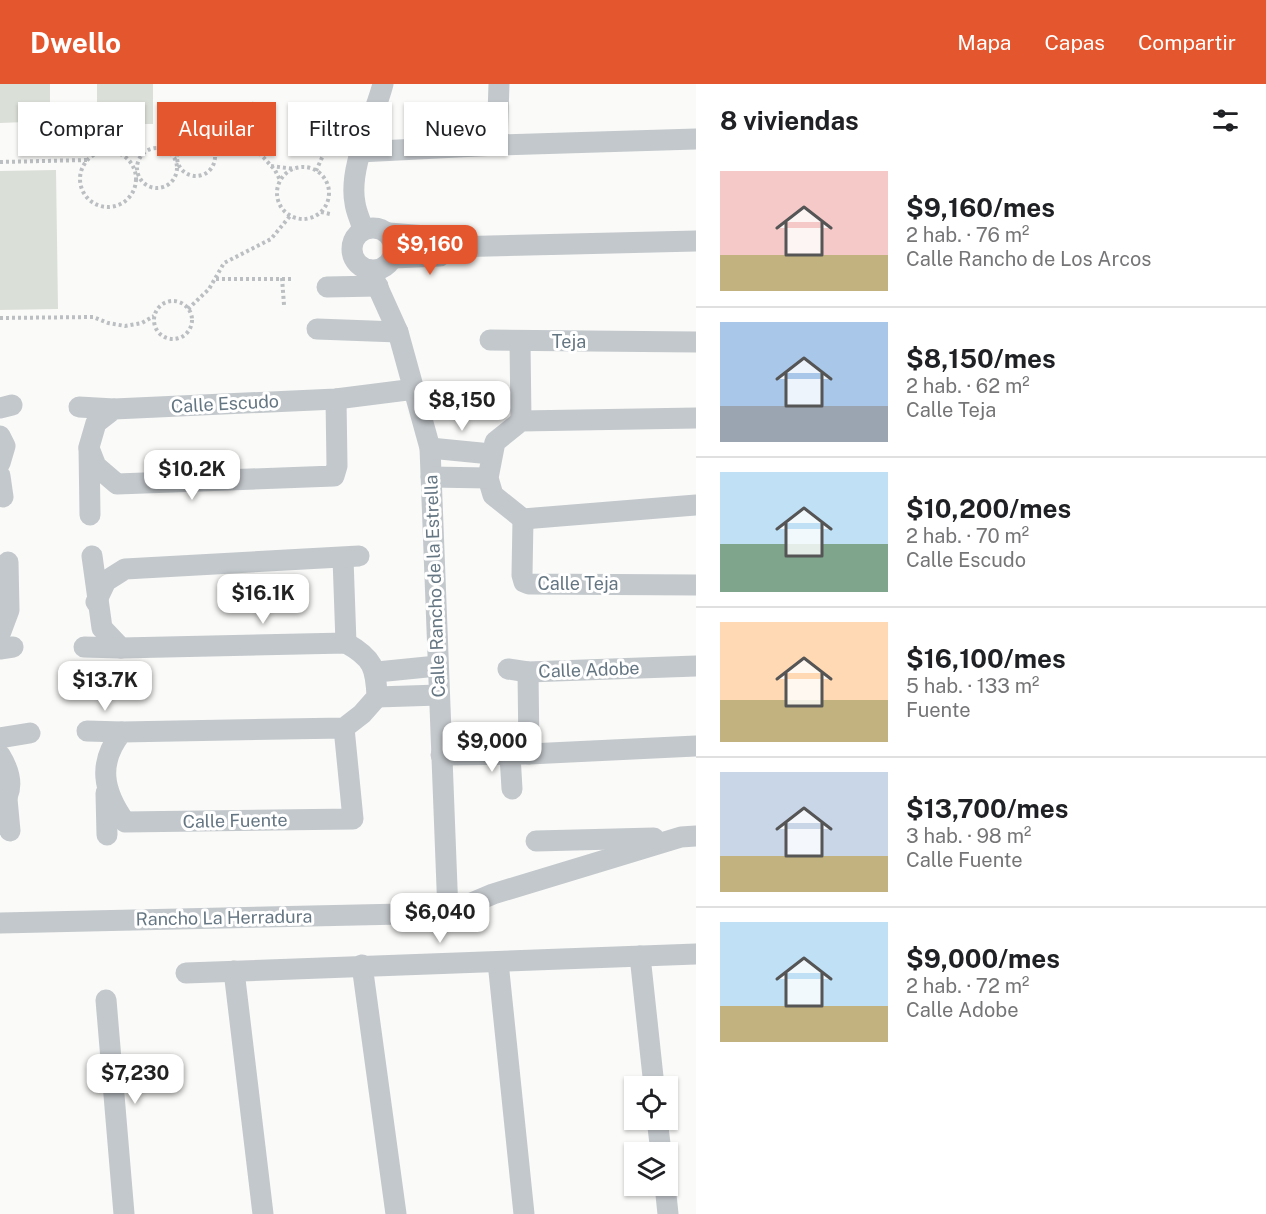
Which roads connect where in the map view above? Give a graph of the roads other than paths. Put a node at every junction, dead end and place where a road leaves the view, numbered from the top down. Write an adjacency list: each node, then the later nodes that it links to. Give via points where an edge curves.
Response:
1 (383, 84): 3 (street)
2 (499, 84): 4 (street)
3 (378, 102)
4 (498, 102)
5 (696, 138): 6 (street)
6 (508, 144)
7 (359, 156): 8 (street, via 354,201)
8 (363, 230): 9 (street, via 377,228); 13 (street, via 354,239 352,252 358,264)
9 (388, 233): 11 (street, via 438,237); 12 (street, via 395,245)
10 (696, 241): 11 (street)
11 (449, 247): 12 (street, via 440,256)
12 (393, 258): 13 (street)
13 (374, 278): 14 (street); 16 (street, Calle Rancho de la Estrella)
14 (327, 287)
15 (317, 329): 16 (street)
16 (398, 332): 20 (street, Calle Rancho de la Estrella)
17 (490, 340): 18 (street, Teja)
18 (520, 342): 19 (street, Teja); 25 (street)
19 (696, 342)
20 (415, 389): 21 (street, Calle Escudo); 27 (street, Calle Rancho de la Estrella)
21 (336, 399): 23 (street, Calle Escudo); 26 (street, via 334,476 117,483 96,466)
22 (79, 407): 23 (street, Calle Escudo)
23 (114, 409): 26 (street, via 96,423)
24 (696, 418): 25 (street)
25 (521, 421): 28 (street, via 495,442)
26 (89, 447): 32 (street)
27 (430, 448): 28 (street); 29 (street, Calle Rancho de la Estrella)
28 (491, 454): 30 (street)
29 (431, 477): 30 (street); 44 (street, Calle Rancho de la Estrella)
30 (488, 478): 33 (street, via 493,495)
31 (696, 505): 33 (street)
32 (90, 515)
33 (522, 519): 36 (street, Calle Teja, via 522,575 529,584)
34 (92, 556): 38 (street)
35 (8, 562): 39 (street)
36 (696, 585)
37 (0, 588): 39 (street)
38 (96, 602): 41 (street, via 106,581 125,569 351,557); 43 (street, via 102,628)
39 (9, 610): 40 (street)
40 (4, 643)
41 (346, 643): 43 (street); 46 (street, via 360,651)
42 (84, 647): 43 (street)
43 (121, 648)
44 (437, 666): 46 (street); 47 (street, Calle Rancho de la Estrella)
45 (696, 666): 54 (street, Calle Adobe, via 518,671)
46 (377, 684): 47 (street); 48 (street, via 362,714)
47 (439, 695): 56 (street, Calle Rancho de la Estrella)
48 (344, 728): 50 (street); 57 (street, Calle Fuente, via 353,819 125,822 113,805)
49 (87, 731): 50 (street)
50 (122, 732): 57 (street, Calle Fuente, via 108,749)
51 (30, 733): 52 (street)
52 (0, 738)
53 (696, 746): 54 (street)
54 (520, 754): 56 (street); 58 (street, Calle Adobe)
55 (0, 755): 59 (street, via 12,784)
56 (441, 755): 64 (street, Calle Rancho de la Estrella)
57 (105, 780): 61 (street)
58 (512, 789)
59 (4, 803): 60 (street)
60 (10, 831)
61 (107, 835)
62 (689, 836): 63 (street); 64 (street, via 493,894)
63 (536, 841)
64 (448, 913): 65 (street, Rancho La Herradura)
65 (0, 923)
66 (696, 954): 67 (street)
67 (640, 956): 68 (street); 73 (street)
68 (498, 962): 69 (street); 78 (street)
69 (362, 965): 70 (street); 77 (street)
70 (234, 971): 71 (street); 76 (street)
71 (186, 973)
72 (106, 1000): 75 (street)
73 (653, 1076)
74 (666, 1196): 79 (street)
75 (124, 1214)
76 (263, 1214)
77 (396, 1214)
78 (524, 1214)
79 (668, 1214)

